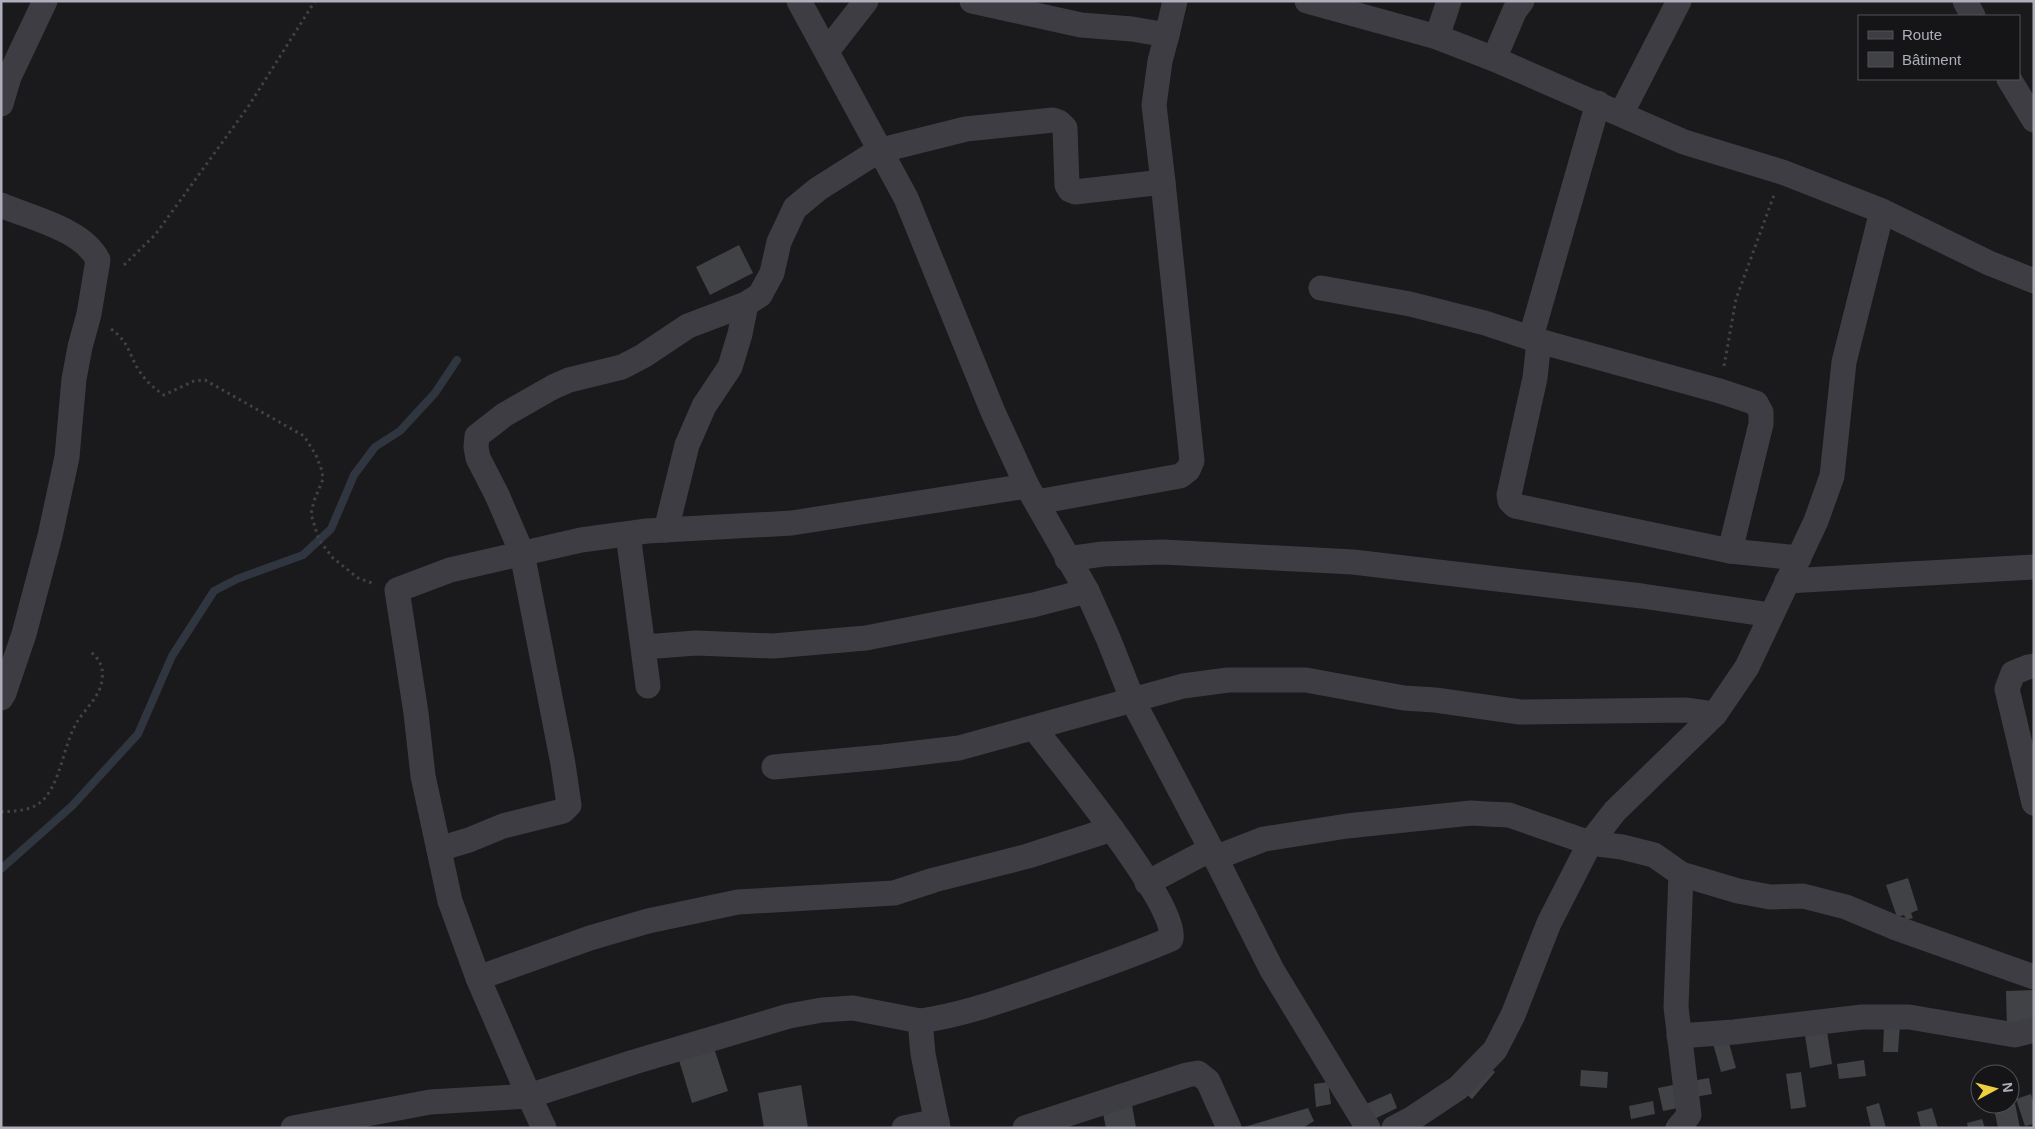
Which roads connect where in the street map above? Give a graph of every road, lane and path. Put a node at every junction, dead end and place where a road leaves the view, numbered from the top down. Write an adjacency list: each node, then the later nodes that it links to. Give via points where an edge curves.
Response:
1 (45, 1): 16 (street)
2 (314, 1): 30 (path, via 248,108 155,234 126,264)
3 (799, 1): 17 (street)
4 (866, 1): 17 (street)
5 (972, 1): 14 (street, via 1081,24)
6 (1176, 1): 14 (street)
7 (1307, 1): 12 (street)
8 (1449, 1): 15 (street)
9 (1522, 1): 18 (street)
10 (1679, 1): 22 (street)
11 (1965, 1): 13 (street)
12 (1341, 6): 15 (street)
13 (1972, 15)
14 (1167, 35): 26 (street, via 1154,105)
15 (1437, 37): 18 (street)
16 (12, 44): 20 (street, via 9,78)
17 (827, 50): 24 (street)
18 (1494, 59): 21 (street)
19 (2010, 80): 23 (street)
20 (1, 104)
21 (1598, 104): 22 (street); 34 (street)
22 (1621, 114): 25 (street, via 1684,142)
23 (2034, 120)
24 (878, 150): 26 (street, via 966,129 1053,120 1065,128 1067,185 1070,190); 32 (street, via 795,208 779,242 772,273 765,287 760,295); 36 (street, via 906,198 990,403)
25 (1782, 172): 28 (street); 35 (path, via 1736,299)
26 (1163, 182): 36 (street, via 1192,460 1188,470 1180,476)
27 (1, 205): 30 (street, via 57,227 78,240 98,260)
28 (1882, 212): 29 (street); 41 (street, via 1844,362 1832,476)
29 (2034, 281)
30 (95, 283): 33 (street)
31 (1321, 288): 34 (street, via 1410,304)
32 (746, 304): 37 (street, via 730,367 704,406 687,445); 40 (street, via 688,326 622,367 553,387 480,432 478,458)
33 (89, 314): 46 (path, via 126,343 138,368 152,387 164,395 194,381 205,380 304,436 322,472 323,479 311,514 319,540 333,558 358,578); 52 (street, via 74,379 67,457 50,536 24,634)
34 (1536, 339): 35 (street); 39 (street, via 1535,378 1510,502 1515,506)
35 (1720, 391): 39 (street, via 1756,403 1761,412 1761,424)
36 (1032, 494): 37 (street, via 792,523); 42 (street)
37 (666, 530): 38 (street)
38 (628, 534): 40 (street, via 580,540); 48 (street)
39 (1730, 551): 41 (street)
40 (522, 553): 46 (street, via 450,570); 61 (street, via 569,805 563,811 504,826)
41 (1799, 558): 44 (street)
42 (1067, 559): 45 (street); 47 (street, via 1163,552 1353,562 1642,596)
43 (2034, 567): 44 (street)
44 (1788, 581): 47 (street)
45 (1086, 591): 48 (street, via 1033,605 866,638 773,646 696,643); 53 (street)
46 (396, 592): 61 (street, via 423,776)
47 (1771, 615): 54 (street, via 1747,667)
48 (644, 647): 51 (street)
49 (89, 650): 58 (path, via 99,660 102,682 68,739 58,772 44,798 34,806)
50 (2034, 666): 57 (street, via 2012,674 2007,689)
51 (648, 686)
52 (2, 695)
53 (1133, 701): 54 (street, via 1183,686 1219,681 1306,680 1404,698 1520,712 1687,710); 55 (street); 62 (street)
54 (1714, 714): 60 (street, via 1616,810)
55 (1034, 728): 56 (street, via 959,748); 59 (street)
56 (774, 767)
57 (2034, 804)
58 (1, 812)
59 (1112, 829): 64 (street); 66 (street, via 894,893 738,902 648,920)
60 (1590, 843): 62 (street, via 1509,815 1471,813 1347,826 1264,839); 63 (street, via 1654,855); 78 (street, via 1549,923 1513,1015 1495,1050 1458,1088)
61 (439, 849): 66 (street, via 450,900)
62 (1213, 853): 64 (street); 72 (street, via 1272,970)
63 (1681, 874): 65 (street, via 1770,898 1803,896 1846,907); 69 (street, via 1676,1007)
64 (1148, 883): 67 (street, via 1171,926 1171,939 983,1008)
65 (2034, 977)
66 (478, 978): 70 (street)
67 (920, 1021): 70 (street, via 852,1008 789,1016); 71 (street)
68 (2034, 1030): 69 (street, via 2015,1035 1909,1017 1862,1017)
69 (1679, 1036): 79 (street, via 1689,1115)
70 (529, 1096): 73 (street, via 430,1102); 74 (street)
71 (937, 1124): 75 (street)
72 (1357, 1125)
73 (293, 1128)
74 (544, 1128)
75 (904, 1128)
76 (1025, 1128): 77 (street, via 1198,1073 1208,1081)
77 (1229, 1128)
78 (1394, 1128)
79 (1678, 1128)

